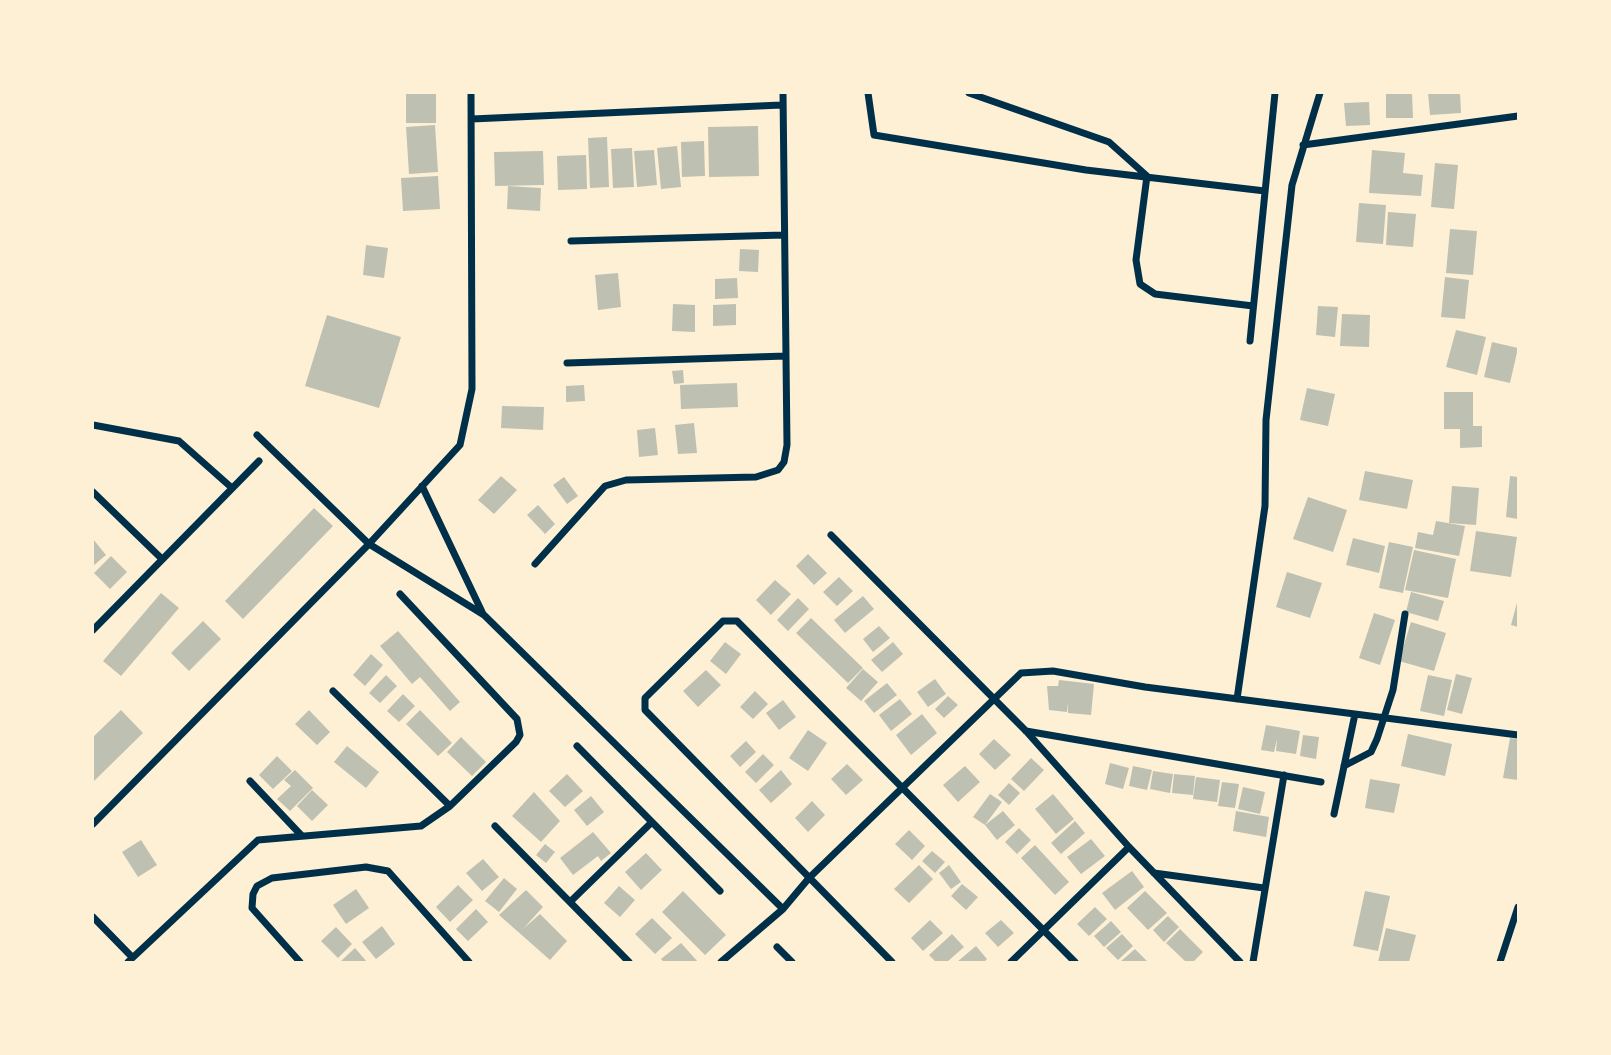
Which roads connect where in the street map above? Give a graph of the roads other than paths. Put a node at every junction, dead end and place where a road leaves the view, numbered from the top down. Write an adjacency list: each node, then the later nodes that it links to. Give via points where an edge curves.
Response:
1 (471, 93): 9 (street)
2 (783, 93): 7 (street)
3 (868, 93): 11 (street, via 874,135)
4 (969, 93): 11 (street, via 1109,142)
5 (1275, 93): 12 (street)
6 (1320, 93): 10 (street)
7 (781, 105): 9 (street); 13 (street)
8 (1518, 116): 10 (street)
9 (472, 119): 22 (street, via 470,410 460,445)
10 (1303, 145): 35 (street, via 1292,185 1285,242 1266,420 1265,506)
11 (1147, 176): 12 (street); 15 (street, via 1136,260 1140,284 1155,294)
12 (1265, 191): 15 (street)
13 (783, 236): 14 (street); 17 (street)
14 (571, 241)
15 (1253, 306): 16 (street)
16 (1250, 341)
17 (786, 356): 18 (street); 28 (street, via 787,446 778,470 756,477 626,480 606,486)
18 (567, 363)
19 (93, 425): 23 (street, via 179,441)
20 (257, 435): 26 (street)
21 (259, 461): 23 (street)
22 (422, 486): 26 (street); 31 (street)
23 (232, 488): 27 (street)
24 (93, 492): 27 (street)
25 (831, 535): 34 (street)
26 (369, 544): 31 (street); 49 (street)
27 (162, 559): 32 (street)
28 (535, 564)
29 (400, 594): 46 (street, via 520,725 516,742)
30 (1405, 614): 37 (street)
31 (484, 615): 59 (street)
32 (93, 630)
33 (333, 691): 46 (street)
34 (993, 699): 35 (street, via 1021,673 1035,670); 38 (street); 45 (street)
35 (1237, 699): 36 (street)
36 (1355, 714): 37 (street); 41 (street)
37 (1384, 718): 39 (street); 41 (street, via 1371,752)
38 (1026, 731): 42 (street); 52 (street)
39 (1518, 735)
40 (577, 746): 48 (street)
41 (1344, 766): 47 (street)
42 (1284, 775): 44 (street); 55 (street)
43 (250, 781): 51 (street)
44 (1321, 782)
45 (901, 788): 54 (street); 54 (street, via 737,621 723,621 643,703); 61 (street)
46 (450, 806): 51 (street, via 421,826)
47 (1334, 814)
48 (652, 822): 56 (street); 57 (street)
49 (93, 824)
50 (495, 826): 57 (street)
51 (301, 835): 63 (street, via 276,836 251,845)
52 (1129, 847): 53 (street); 61 (street)
53 (1154, 873): 55 (street); 72 (street)
54 (809, 878): 59 (street); 69 (street)
55 (1264, 888): 73 (street)
56 (720, 891)
57 (570, 902): 66 (street)
58 (1518, 907): 74 (street)
59 (783, 909): 67 (street)
60 (93, 917): 63 (street)
61 (1043, 930): 70 (street); 71 (street)
62 (777, 947): 68 (street)
63 (130, 960)
64 (300, 962): 65 (street, via 252,908 257,887 272,878 366,867 388,871)
65 (468, 962)
66 (629, 962)
67 (721, 962)
68 (792, 962)
69 (892, 962)
70 (1012, 962)
71 (1074, 962)
72 (1240, 962)
73 (1253, 962)
74 (1500, 962)

